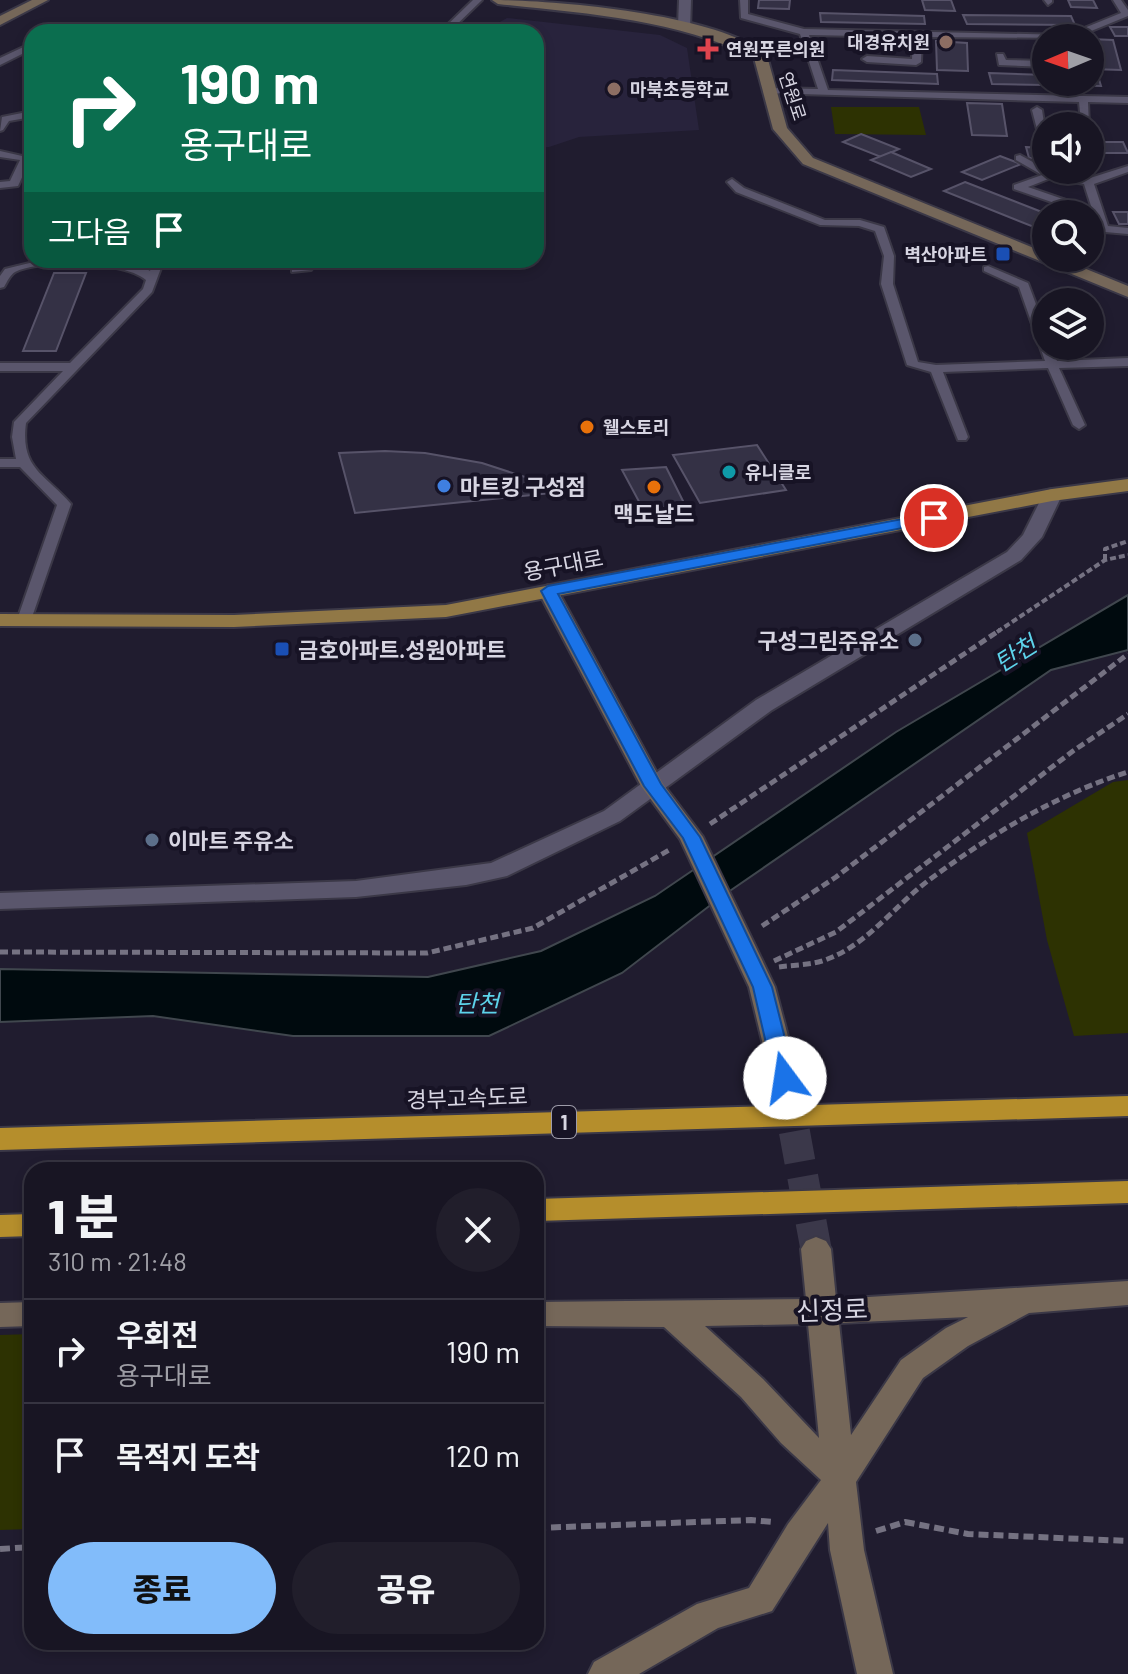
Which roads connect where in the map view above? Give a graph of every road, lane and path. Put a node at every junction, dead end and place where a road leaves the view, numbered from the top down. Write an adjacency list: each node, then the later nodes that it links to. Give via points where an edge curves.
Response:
1 (42, 0): 7 (street)
2 (478, 0): 8 (lane)
3 (498, 0): 10 (street, 연원로)
4 (685, 0): 10 (street)
5 (744, 0): 11 (lane, via 744,16)
6 (1117, 0): 9 (lane, via 1126,14)
7 (0, 21)
8 (452, 24)
9 (1100, 24)
10 (685, 26): 19 (street, 연원로, via 732,39 760,56)
11 (804, 32): 12 (lane); 20 (lane)
12 (918, 34): 13 (lane); 16 (lane, via 916,62)
13 (1032, 36)
14 (24, 50): 17 (lane)
15 (1000, 56): 18 (lane, via 1002,63)
16 (867, 59)
17 (0, 62)
18 (1032, 64)
19 (768, 91): 20 (lane); 39 (street, 연원로, via 780,129 808,161)
20 (824, 93): 21 (lane)
21 (1083, 99): 22 (lane); 23 (lane)
22 (1128, 100)
23 (1085, 112)
24 (24, 116): 25 (lane)
25 (2, 122)
26 (0, 154): 27 (lane)
27 (24, 157)
28 (1020, 158): 29 (lane)
29 (1032, 165)
30 (24, 167): 35 (lane, via 14,184)
31 (1128, 169): 32 (lane)
32 (1104, 177)
33 (732, 182): 54 (lane, via 740,190 824,223 880,229 889,256 887,284 913,365)
34 (1032, 182): 36 (lane, via 1018,187)
35 (0, 185)
36 (1056, 200)
37 (1104, 229): 38 (lane)
38 (1128, 231)
39 (1032, 252)
40 (24, 266): 48 (lane, via 9,271)
41 (137, 268): 47 (lane)
42 (157, 268): 47 (lane)
43 (307, 268): 45 (lane)
44 (988, 269): 51 (lane, via 1024,285)
45 (296, 270)
46 (1081, 272): 49 (street, 연원로)
47 (153, 280): 53 (lane)
48 (0, 285)
49 (1128, 292)
50 (1128, 362): 51 (lane)
51 (1052, 365): 54 (lane); 55 (lane)
52 (0, 367): 53 (lane)
53 (72, 367): 58 (lane, via 20,422 15,442)
54 (936, 369): 56 (lane)
55 (1079, 425)
56 (962, 437)
57 (0, 463): 58 (lane)
58 (22, 463): 65 (lane, via 64,504)
59 (1128, 485): 60 (main road, 용구대로)
60 (1052, 495): 63 (main road, 용구대로); 69 (street, via 1032,537 1014,556 764,705)
61 (1128, 541): 62 (path, via 1105,549)
62 (1105, 560)
63 (548, 591): 65 (main road, 용구대로, via 446,611 353,617); 69 (street)
64 (0, 620): 65 (main road, 용구대로)
65 (24, 620)
66 (1128, 654): 71 (path, via 836,877)
67 (1128, 714): 72 (path, via 836,932)
68 (1128, 772): 72 (path, via 1089,782 1045,805 926,882 872,933 823,961)
69 (653, 786): 70 (street, via 583,831 498,870 466,877 356,889); 71 (street, via 691,837)
70 (0, 901)
71 (736, 931): 72 (street)
72 (755, 970): 73 (street)
73 (785, 1078)
74 (1128, 1106): 75 (highway, 경부고속도로 / 1)
75 (0, 1139)
76 (1128, 1192): 77 (highway)
77 (544, 1210)
78 (24, 1225): 79 (highway)
79 (0, 1226)
80 (816, 1249): 83 (street)
81 (1128, 1293): 82 (street, 신정로)
82 (1027, 1302): 83 (street, 신정로); 88 (street, via 957,1337 912,1369)
83 (822, 1310): 87 (street, 신정로); 88 (street)
84 (24, 1314): 86 (street)
85 (544, 1314): 87 (street, 신정로)
86 (0, 1315)
87 (673, 1316): 88 (street)
88 (841, 1478): 91 (street, via 760,1600 709,1615); 92 (street, via 847,1550)
89 (24, 1548): 90 (path)
90 (0, 1549)
91 (606, 1674)
92 (875, 1674)

